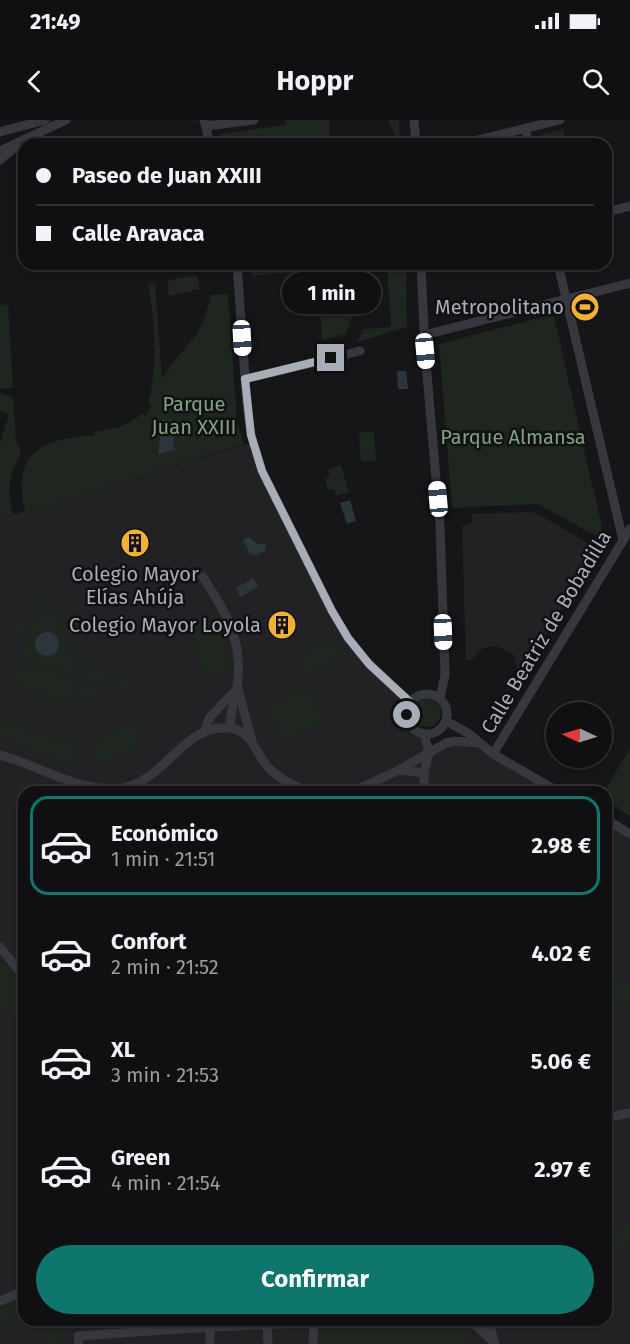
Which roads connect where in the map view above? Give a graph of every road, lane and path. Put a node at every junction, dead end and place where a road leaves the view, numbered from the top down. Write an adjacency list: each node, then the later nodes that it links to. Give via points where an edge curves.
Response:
1 (45, 120): 8 (street)
2 (66, 120): 9 (street)
3 (254, 120): 6 (street)
4 (414, 120): 11 (street)
5 (560, 120): 7 (street)
6 (205, 123): 10 (street)
7 (525, 128): 12 (street); 13 (street)
8 (0, 132)
9 (28, 138)
10 (209, 138)
11 (416, 138)
12 (485, 138)
13 (528, 138)
14 (18, 143): 16 (street)
15 (18, 145): 17 (street)
16 (0, 151)
17 (0, 160)
18 (630, 206): 19 (street)
19 (612, 210)
20 (237, 270): 27 (street)
21 (421, 270): 25 (street)
22 (560, 270): 24 (street)
23 (630, 283): 24 (street)
24 (567, 299): 25 (street); 29 (street)
25 (424, 335): 32 (street, via 440,525 445,675)
26 (360, 351): 27 (street)
27 (245, 379): 34 (street, via 251,435 262,471 332,611 369,664)
28 (630, 529): 29 (street, Calle Beatriz de Bobadilla)
29 (623, 540): 42 (street, Calle Beatriz de Bobadilla)
30 (202, 577): 31 (street, via 234,634 239,664)
31 (237, 686): 33 (street); 36 (street); 37 (street, via 229,700 210,717)
32 (440, 698): 34 (street, via 421,694); 35 (street, via 447,709)
33 (240, 700): 36 (street); 39 (street)
34 (410, 702): 38 (street, via 408,722)
35 (446, 721): 38 (street, via 437,732); 40 (street)
36 (232, 728): 37 (street); 39 (street)
37 (204, 731): 47 (street, via 154,774)
38 (424, 734): 41 (street)
39 (252, 741): 48 (street, via 267,766)
40 (479, 743): 41 (street, via 455,741); 42 (street)
41 (429, 752): 44 (street); 45 (street)
42 (493, 754): 51 (street)
43 (1, 756): 46 (street)
44 (399, 770): 45 (street); 49 (street)
45 (424, 773): 50 (street)
46 (90, 786)
47 (130, 786)
48 (293, 786)
49 (365, 786)
50 (424, 786)
51 (548, 786)
52 (612, 823): 53 (street)
53 (630, 834)
54 (0, 947): 55 (street)
55 (18, 970)
56 (630, 1113): 57 (street)
57 (612, 1117)
58 (18, 1294): 59 (street)
59 (0, 1301)
60 (171, 1326): 66 (street, via 78,1336)
61 (210, 1326): 67 (street)
62 (267, 1326): 68 (street)
63 (314, 1326): 69 (street)
64 (477, 1326): 70 (street)
65 (490, 1326): 70 (street)
66 (79, 1344)
67 (210, 1344)
68 (268, 1344)
69 (313, 1344)
70 (495, 1344)

